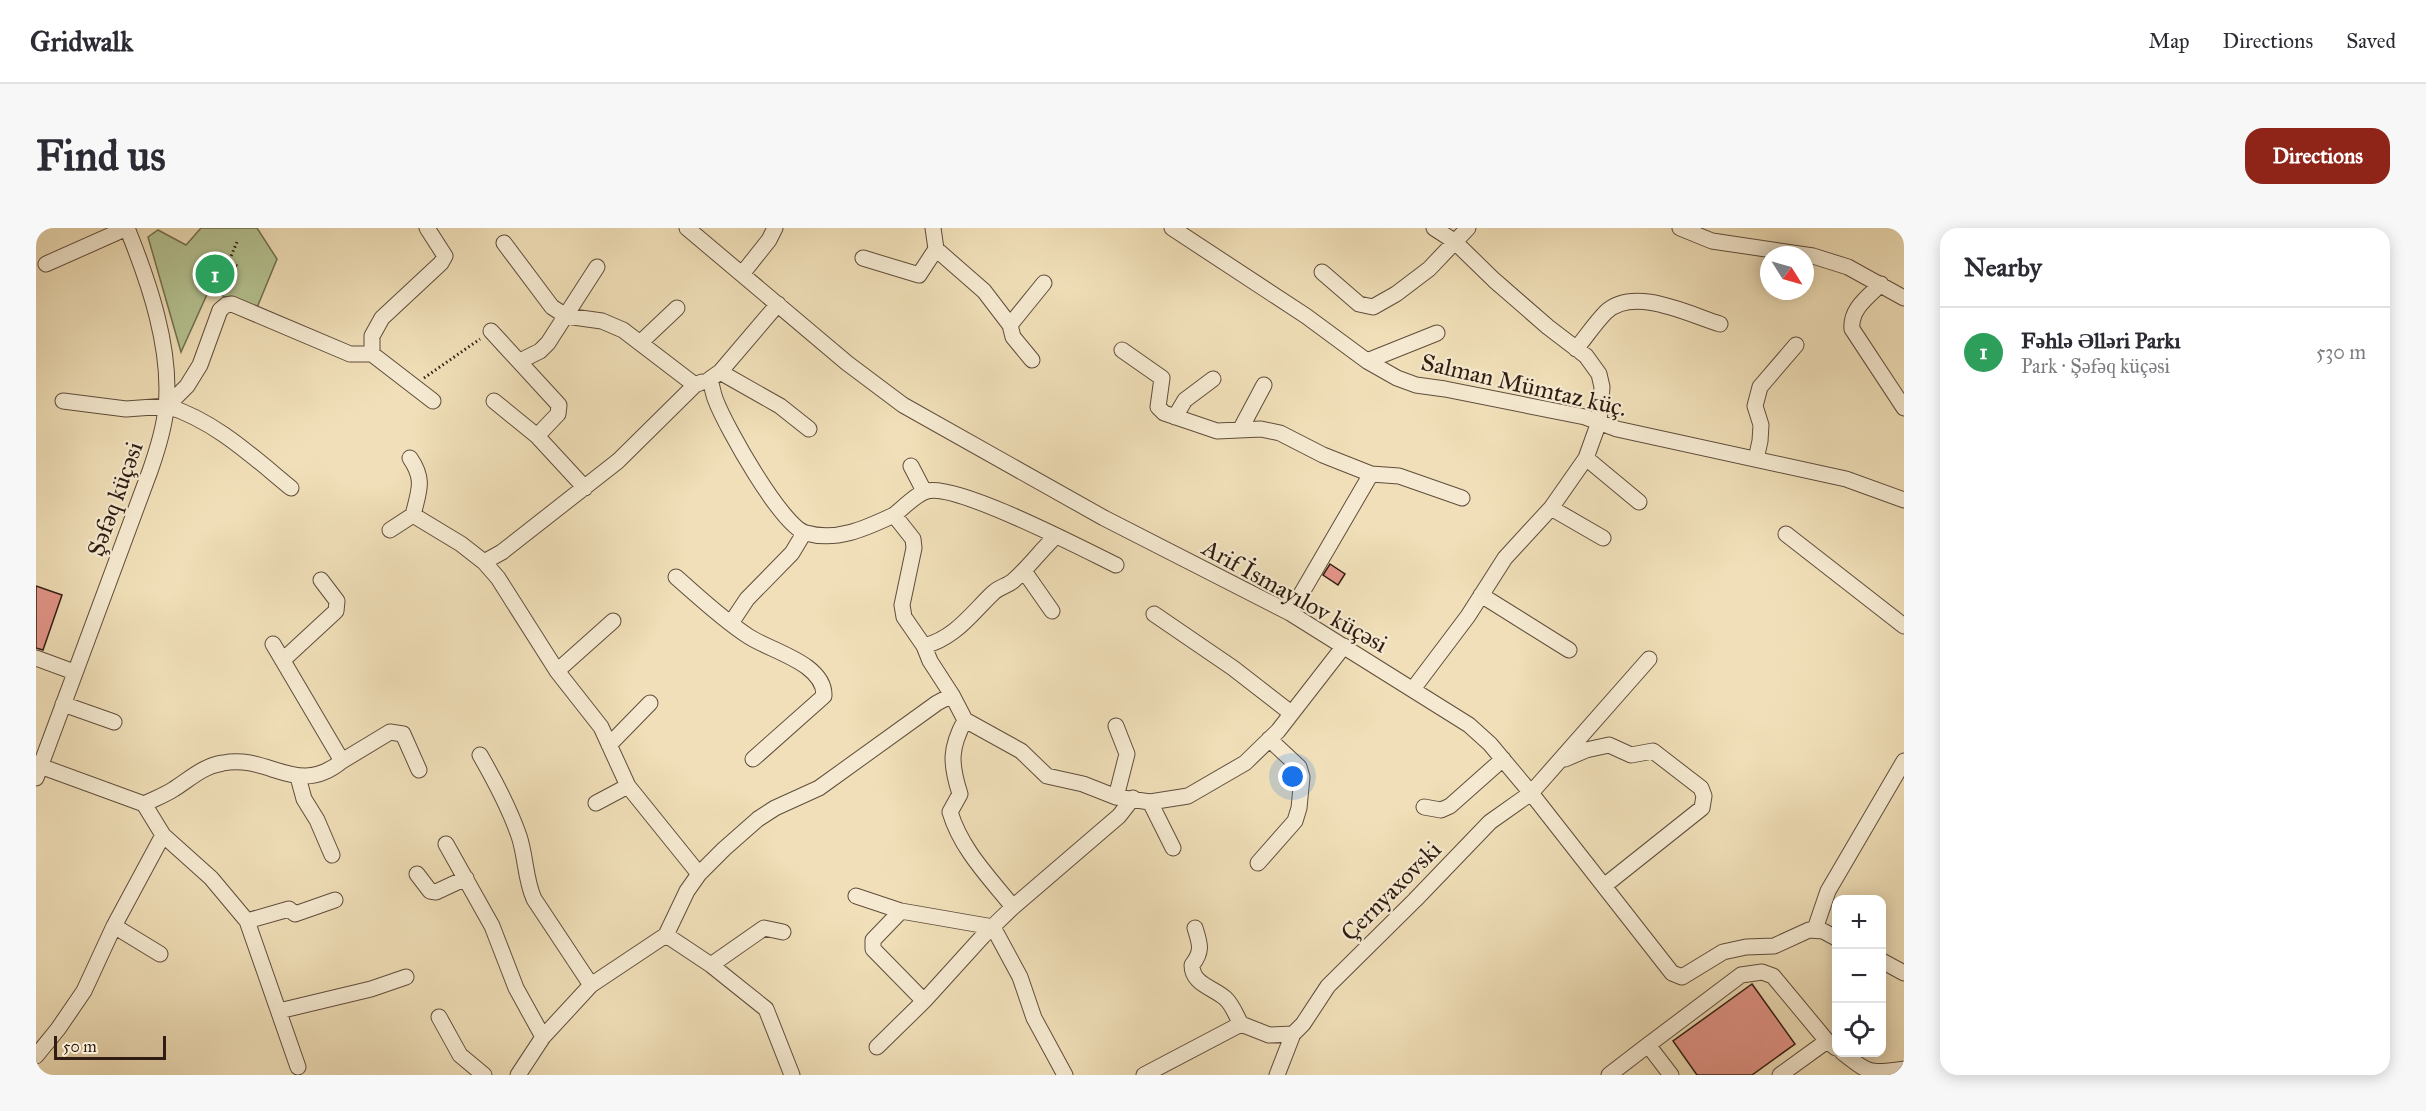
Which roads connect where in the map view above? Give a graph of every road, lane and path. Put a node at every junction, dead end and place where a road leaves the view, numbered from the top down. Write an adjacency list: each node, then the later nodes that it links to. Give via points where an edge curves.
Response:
1 (127, 228): 16 (street); 48 (street, Şəfəq küçəsi, via 154,303)
2 (427, 228): 36 (street, via 445,256 382,318 372,336)
3 (687, 228): 20 (street, Arif İsmayılov küçəsi)
4 (775, 228): 20 (street)
5 (933, 228): 13 (street)
6 (1172, 228): 38 (street, Salman Mümtaz küç.)
7 (1434, 228): 10 (street)
8 (1468, 228): 10 (street)
9 (1680, 228): 22 (street, via 1712,241 1813,256 1848,267)
10 (1454, 241): 19 (street, via 1429,269 1373,307 1359,304); 34 (street)
11 (237, 242): 15 (path)
12 (504, 243): 27 (street, via 552,307)
13 (936, 249): 14 (street, via 919,275); 29 (street, via 984,291)
14 (863, 258)
15 (228, 261): 17 (path); 23 (path)
16 (46, 264)
17 (238, 267)
18 (597, 267): 27 (street)
19 (1322, 272)
20 (742, 274): 25 (street, Arif İsmayılov küçəsi)
21 (1044, 283): 29 (street)
22 (1881, 284): 24 (street); 49 (street, via 1854,312 1852,328)
23 (217, 289)
24 (1904, 298)
25 (778, 304): 40 (street); 81 (street, Arif İsmayılov küçəsi, via 903,405 1104,518)
26 (677, 308): 32 (street)
27 (566, 316): 32 (street, via 602,321); 39 (street, via 548,343)
28 (1720, 324): 34 (street, via 1646,300 1620,302 1606,312)
29 (1010, 326): 37 (street, via 1013,337)
30 (491, 331): 39 (street); 44 (path)
31 (1437, 333): 38 (street)
32 (641, 342): 42 (street)
33 (1796, 345): 57 (street, via 1760,387 1755,406 1761,425)
34 (1576, 349): 51 (street, via 1599,374)
35 (1122, 350): 50 (street, via 1162,378 1158,407)
36 (372, 354): 44 (street); 48 (street, via 350,354 232,304 226,305 220,310 200,365 187,386)
37 (1032, 360)
38 (1367, 360): 51 (street, Salman Mümtaz küç., via 1416,386)
39 (520, 362): 54 (street, via 559,405 558,414)
40 (715, 375): 42 (street); 52 (street, via 780,406); 70 (street, via 723,415 757,477)
41 (1213, 379): 50 (street, via 1185,400)
42 (695, 385): 61 (street)
43 (1264, 385): 53 (street)
44 (413, 386): 47 (street)
45 (494, 400): 54 (street)
46 (63, 401): 48 (street, via 126,409)
47 (433, 401)
48 (167, 406): 60 (street, via 213,427); 94 (street, Şəfəq küçəsi, via 153,464)
49 (1904, 408)
50 (1175, 417): 53 (street, via 1217,431)
51 (1599, 422): 56 (street); 57 (street, Salman Mümtaz küç.)
52 (809, 429)
53 (1240, 430): 59 (street, via 1280,433)
54 (537, 436): 61 (street)
55 (410, 458): 67 (street, via 420,472 421,484)
56 (1586, 458): 65 (street); 66 (street)
57 (1756, 459): 64 (street, Salman Mümtaz küç., via 1846,479)
58 (911, 466): 62 (street)
59 (1371, 474): 63 (street, via 1399,476); 81 (street)
60 (291, 488)
61 (585, 488): 74 (street)
62 (924, 491): 68 (street); 72 (street, via 935,489 956,494)
63 (1462, 498)
64 (1904, 500)
65 (1639, 502)
66 (1551, 508): 73 (street); 79 (street, via 1505,558)
67 (413, 515): 69 (street); 74 (street)
68 (894, 515): 70 (street, via 862,530 832,537); 87 (street, via 913,539 902,605 904,617)
69 (390, 530)
70 (804, 533): 84 (street, via 792,553 747,599)
71 (1786, 534): 85 (street)
72 (1056, 536): 75 (street); 76 (street)
73 (1603, 538)
74 (484, 562): 93 (street)
75 (1116, 565)
76 (1024, 571): 80 (street); 87 (street, via 995,591 955,632)
77 (676, 577): 84 (street)
78 (321, 580): 92 (street, via 337,601 336,611)
79 (1480, 595): 89 (street); 95 (street)
80 (1052, 611)
81 (1290, 613): 88 (street, Arif İsmayılov küçəsi)
82 (1154, 615): 99 (street)
83 (613, 621): 93 (street)
84 (731, 623): 106 (street, via 748,637 791,656 824,686 824,696)
85 (1904, 626)
86 (273, 644): 92 (street)
87 (924, 646): 96 (street)
88 (1344, 646): 95 (street, Arif İsmayılov küçəsi); 99 (street)
89 (1569, 650)
90 (36, 658): 94 (street)
91 (1649, 659): 110 (street, Çernyaxovski)
92 (283, 660): 108 (street)
93 (557, 671): 104 (street, via 601,727)
94 (74, 672): 98 (street, Şəfəq küçəsi)
95 (1413, 689): 107 (street, Arif İsmayılov küçəsi, via 1469,724)
96 (952, 695): 100 (street); 128 (street, via 819,788 758,819)
97 (650, 703): 104 (street)
98 (63, 704): 101 (street); 112 (street, Şəfəq küçəsi)
99 (1291, 713): 103 (street)
100 (965, 720): 116 (street, via 1021,751 1047,776); 133 (street, via 953,749 952,769 960,794 950,812 966,848)
101 (114, 722)
102 (1116, 726): 116 (street, via 1128,754)
103 (1269, 739): 118 (street, via 1245,763 1188,796); 126 (street, via 1299,767 1302,777 1295,821)
104 (609, 745): 114 (street)
105 (480, 755): 148 (street, via 504,796 520,838 534,899)
106 (753, 759)
107 (1503, 759): 115 (street, Arif İsmayılov küçəsi); 121 (street, via 1450,806 1441,810)
108 (342, 761): 111 (street, via 390,732 397,732 403,734); 113 (street, via 319,776)
109 (1904, 761): 139 (street, via 1828,891)
110 (1560, 762): 115 (street, Çernyaxovski); 130 (street, via 1609,745 1631,755 1653,750 1701,788 1704,796 1702,808)
111 (420, 770)
112 (38, 772): 120 (street)
113 (298, 777): 120 (street, via 240,761 221,763 203,769 172,791); 125 (street, via 304,799)
114 (628, 786): 119 (street); 128 (street)
115 (1531, 793): 130 (street, Arif İsmayılov küçəsi); 153 (street, Çernyaxovski, via 1490,822 1328,986)
116 (1116, 797): 117 (street)
117 (1134, 798): 118 (street); 133 (street, via 1119,816)
118 (1150, 802): 124 (street)
119 (596, 803)
120 (144, 804): 122 (street)
121 (1424, 807)
122 (163, 835): 135 (street, via 211,878); 136 (street)
123 (446, 844): 129 (street)
124 (1173, 848)
125 (332, 855)
126 (1258, 863)
127 (417, 874): 129 (street, via 435,892)
128 (699, 874): 141 (street)
129 (466, 878): 154 (street)
130 (1604, 886): 139 (street, Arif İsmayılov küçəsi, via 1676,976 1682,977 1723,952 1774,946)
131 (856, 896): 134 (street)
132 (335, 900): 135 (street, via 295,914 289,909)
133 (1013, 907): 137 (street)
134 (901, 911): 137 (street); 149 (street, via 873,940 873,949)
135 (247, 921): 150 (street)
136 (114, 926): 143 (street); 158 (street, via 84,991)
137 (993, 927): 149 (street); 165 (street)
138 (1195, 928): 152 (street, via 1202,948 1192,964 1192,973 1231,1004)
139 (1815, 929): 142 (street)
140 (783, 932): 145 (street, via 764,928)
141 (666, 935): 145 (street); 148 (street)
142 (1832, 936)
143 (160, 954)
144 (1886, 964): 146 (street)
145 (711, 965): 164 (street, via 766,1010)
146 (1904, 973)
147 (406, 977): 150 (street)
148 (591, 986): 154 (street)
149 (924, 1001): 157 (street)
150 (279, 1011): 160 (street)
151 (439, 1017): 162 (street, via 460,1055)
152 (1240, 1024): 153 (street, via 1269,1035); 166 (street)
153 (1293, 1034): 167 (street, Çernyaxovski)
154 (543, 1037): 163 (street)
155 (1832, 1044): 156 (street, via 1773,976 1762,972 1741,975); 170 (street)
156 (1648, 1045): 168 (street); 169 (street)
157 (877, 1047)
158 (36, 1056)
159 (1847, 1057): 161 (street, via 1864,1070 1876,1073)
160 (298, 1066)
161 (1904, 1069)
162 (484, 1075)
163 (518, 1075)
164 (792, 1075)
165 (1065, 1075)
166 (1144, 1075)
167 (1277, 1075)
168 (1609, 1075)
169 (1671, 1075)
170 (1780, 1075)

